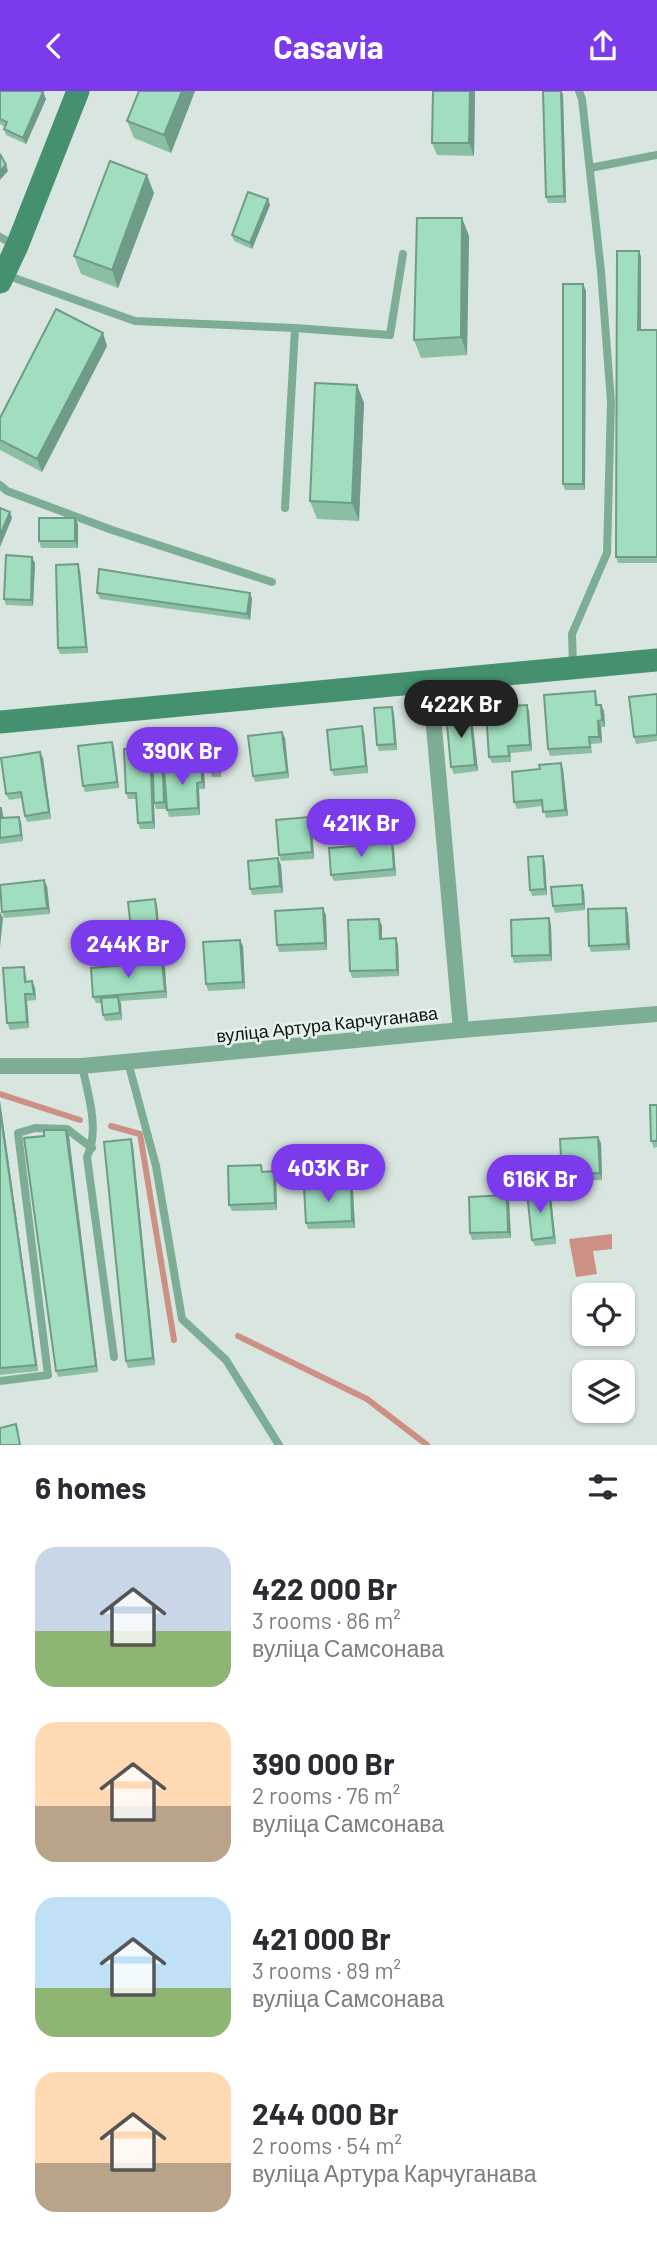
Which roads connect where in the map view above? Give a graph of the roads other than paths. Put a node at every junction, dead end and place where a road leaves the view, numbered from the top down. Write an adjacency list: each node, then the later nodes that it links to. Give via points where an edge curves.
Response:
1 (78, 91): 5 (street)
2 (579, 91): 4 (lane)
3 (657, 155): 4 (lane)
4 (590, 167): 13 (lane, via 611,402 607,553 572,634)
5 (9, 242): 7 (street)
6 (403, 254): 8 (lane, via 390,335)
7 (1, 278): 8 (lane, via 135,321)
8 (295, 328): 10 (lane)
9 (0, 485): 11 (lane, via 112,530)
10 (285, 508)
11 (272, 582)
12 (657, 660): 13 (street)
13 (573, 669): 14 (street)
14 (429, 682): 15 (street); 17 (street)
15 (0, 722)
16 (657, 1014): 17 (street, вуліца Артура Карчуганава)
17 (461, 1030): 18 (street, вуліца Артура Карчуганава)
18 (128, 1062): 20 (street, вуліца Артура Карчуганава); 24 (lane, via 156,1166 182,1319 226,1360)
19 (0, 1066): 20 (street, вуліца Артура Карчуганава)
20 (82, 1066): 21 (lane, via 92,1109)
21 (92, 1148): 22 (lane, via 87,1157); 23 (lane, via 67,1129 35,1128 18,1133 48,1375)
22 (114, 1357)
23 (0, 1381)
24 (279, 1445)

